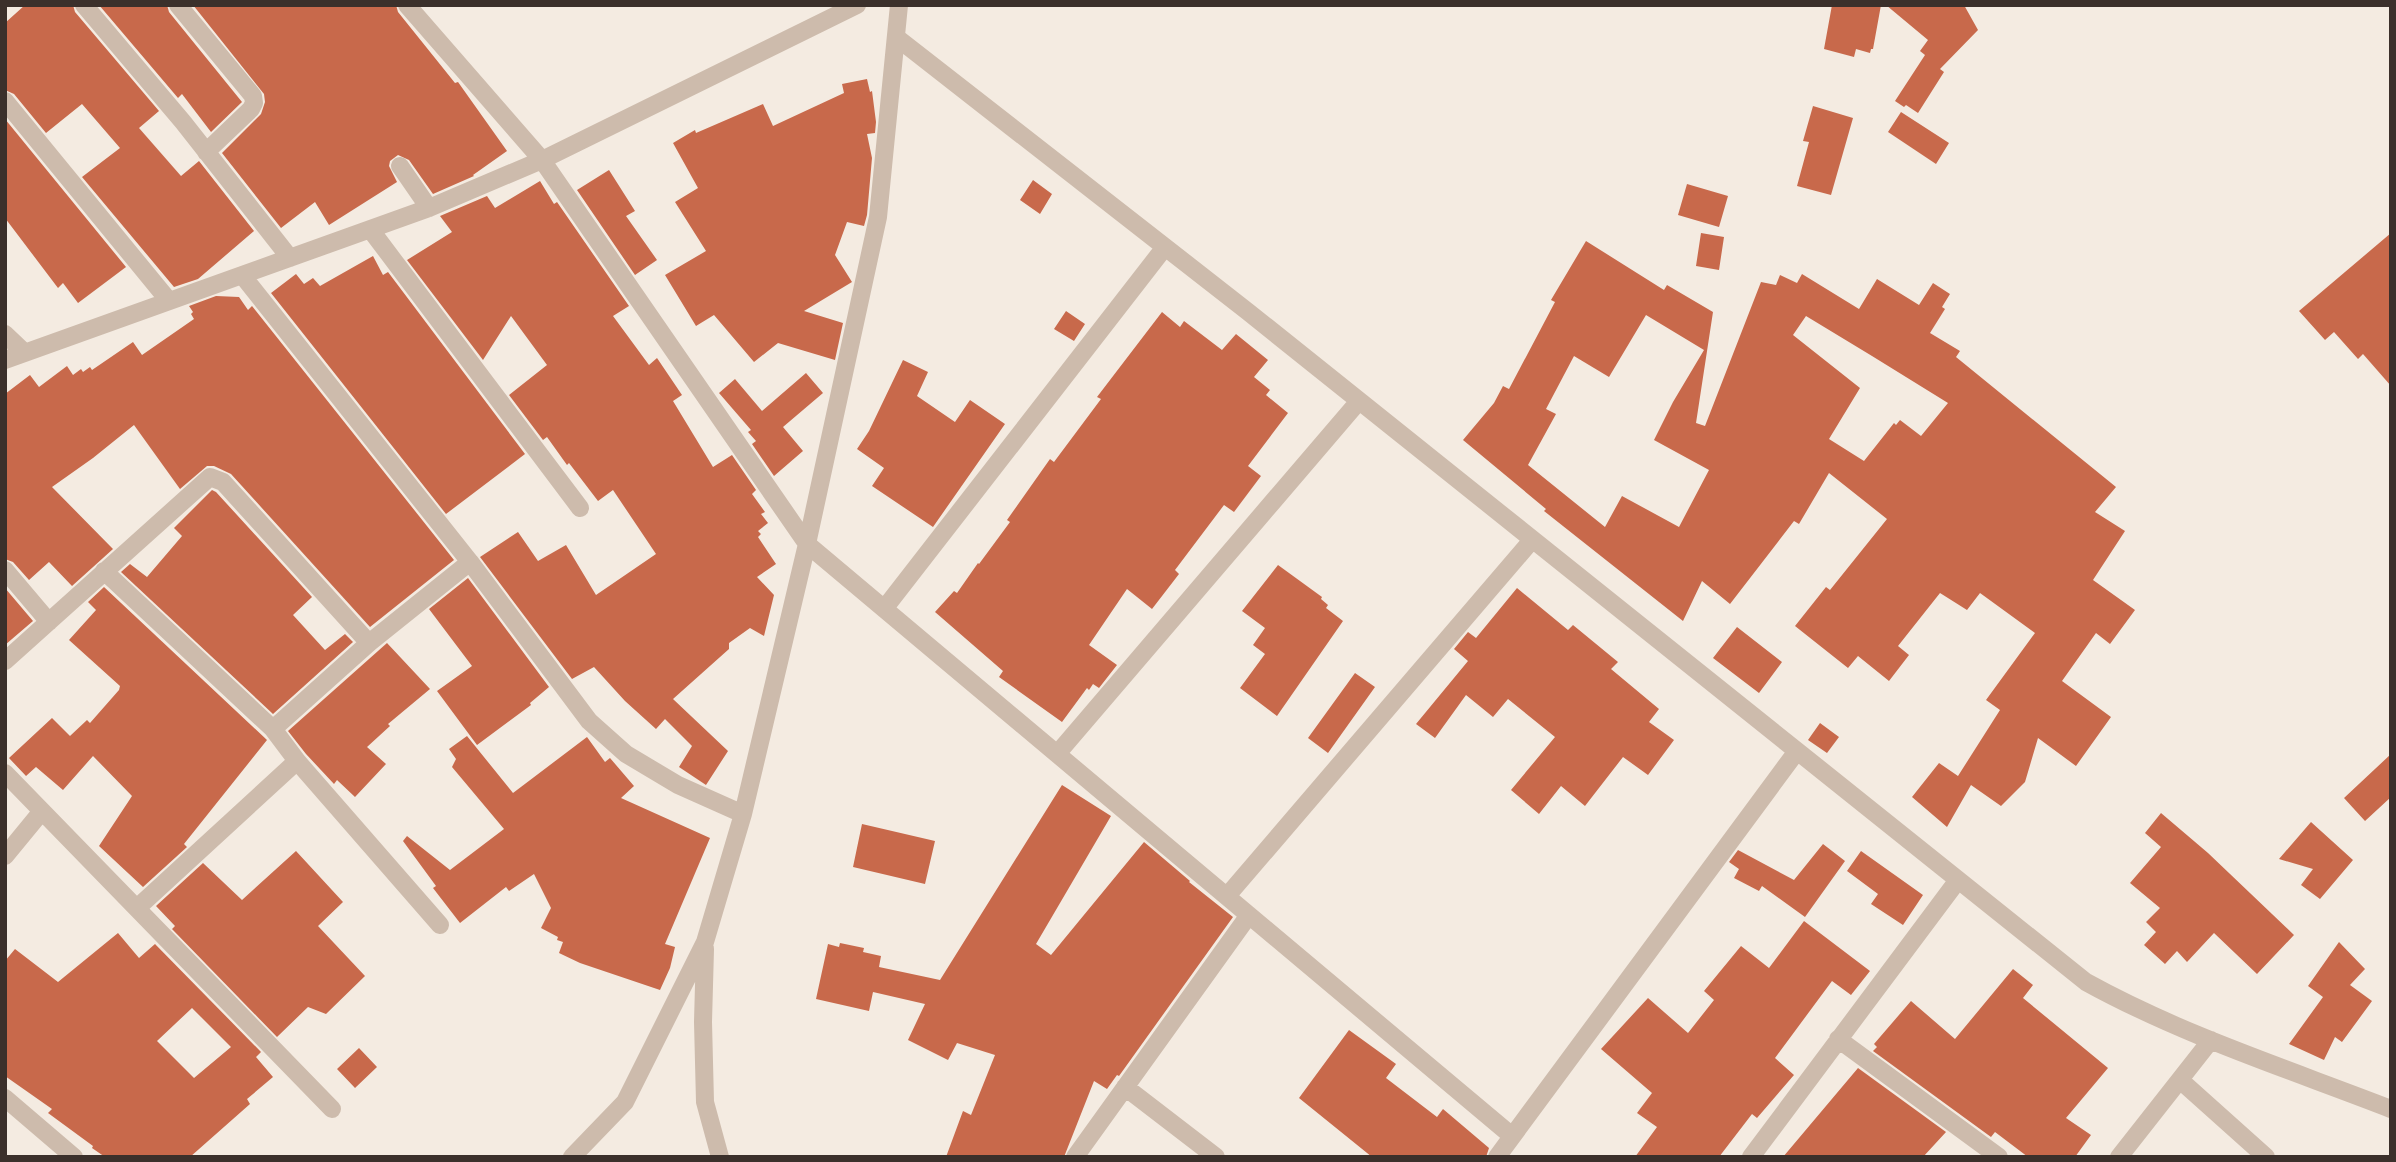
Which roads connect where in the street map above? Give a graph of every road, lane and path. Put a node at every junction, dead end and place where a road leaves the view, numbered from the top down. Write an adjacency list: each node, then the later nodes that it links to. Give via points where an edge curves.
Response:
1 (84, 5): 8 (street)
2 (178, 5): 8 (street, via 253,96 251,109)
3 (407, 5): 9 (street)
4 (857, 5): 9 (street)
5 (899, 5): 6 (street)
6 (896, 37): 13 (street); 23 (street, via 878,217)
7 (5, 101): 16 (street)
8 (206, 152): 14 (street)
9 (542, 160): 11 (street); 23 (street)
10 (400, 166): 11 (street)
11 (429, 208): 12 (street)
12 (370, 229): 14 (street); 21 (street)
13 (1164, 247): 20 (street); 27 (street)
14 (290, 258): 15 (street)
15 (242, 275): 16 (street); 24 (street)
16 (169, 301): 18 (street)
17 (5, 334): 18 (street)
18 (25, 353): 19 (street)
19 (5, 360)
20 (1359, 401): 22 (street); 33 (street)
21 (580, 508)
22 (1532, 540): 32 (street); 40 (street)
23 (807, 544): 27 (street); 37 (street)
24 (470, 562): 29 (street); 37 (street, via 589,721 626,754 678,785)
25 (5, 570): 28 (street)
26 (104, 571): 28 (street); 29 (street, via 210,477 223,482); 31 (street)
27 (884, 609): 33 (street)
28 (49, 622): 30 (street)
29 (369, 643): 31 (street)
30 (5, 661)
31 (273, 729): 34 (street)
32 (1797, 751): 39 (street); 52 (street)
33 (1058, 754): 40 (street)
34 (297, 761): 41 (street); 43 (street)
35 (5, 773): 36 (street)
36 (42, 811): 38 (street); 41 (street)
37 (743, 814): 44 (street)
38 (5, 856)
39 (1958, 880): 45 (street); 46 (street, via 2086,982 2133,1008)
40 (1227, 896): 42 (street)
41 (137, 908): 51 (street)
42 (1249, 915): 48 (street); 52 (street)
43 (440, 925)
44 (705, 942): 54 (street, via 625,1102); 55 (street, via 705,1101)
45 (1838, 1039): 59 (street); 60 (street)
46 (2211, 1040): 47 (street); 50 (street)
47 (2180, 1080): 61 (street); 62 (street)
48 (1125, 1087): 56 (street); 57 (street)
49 (5, 1098): 53 (street)
50 (2391, 1109)
51 (332, 1110)
52 (1512, 1136): 58 (street)
53 (74, 1157)
54 (572, 1157)
55 (720, 1157)
56 (1074, 1157)
57 (1216, 1157)
58 (1497, 1157)
59 (1751, 1157)
60 (1999, 1157)
61 (2119, 1157)
62 (2266, 1157)

